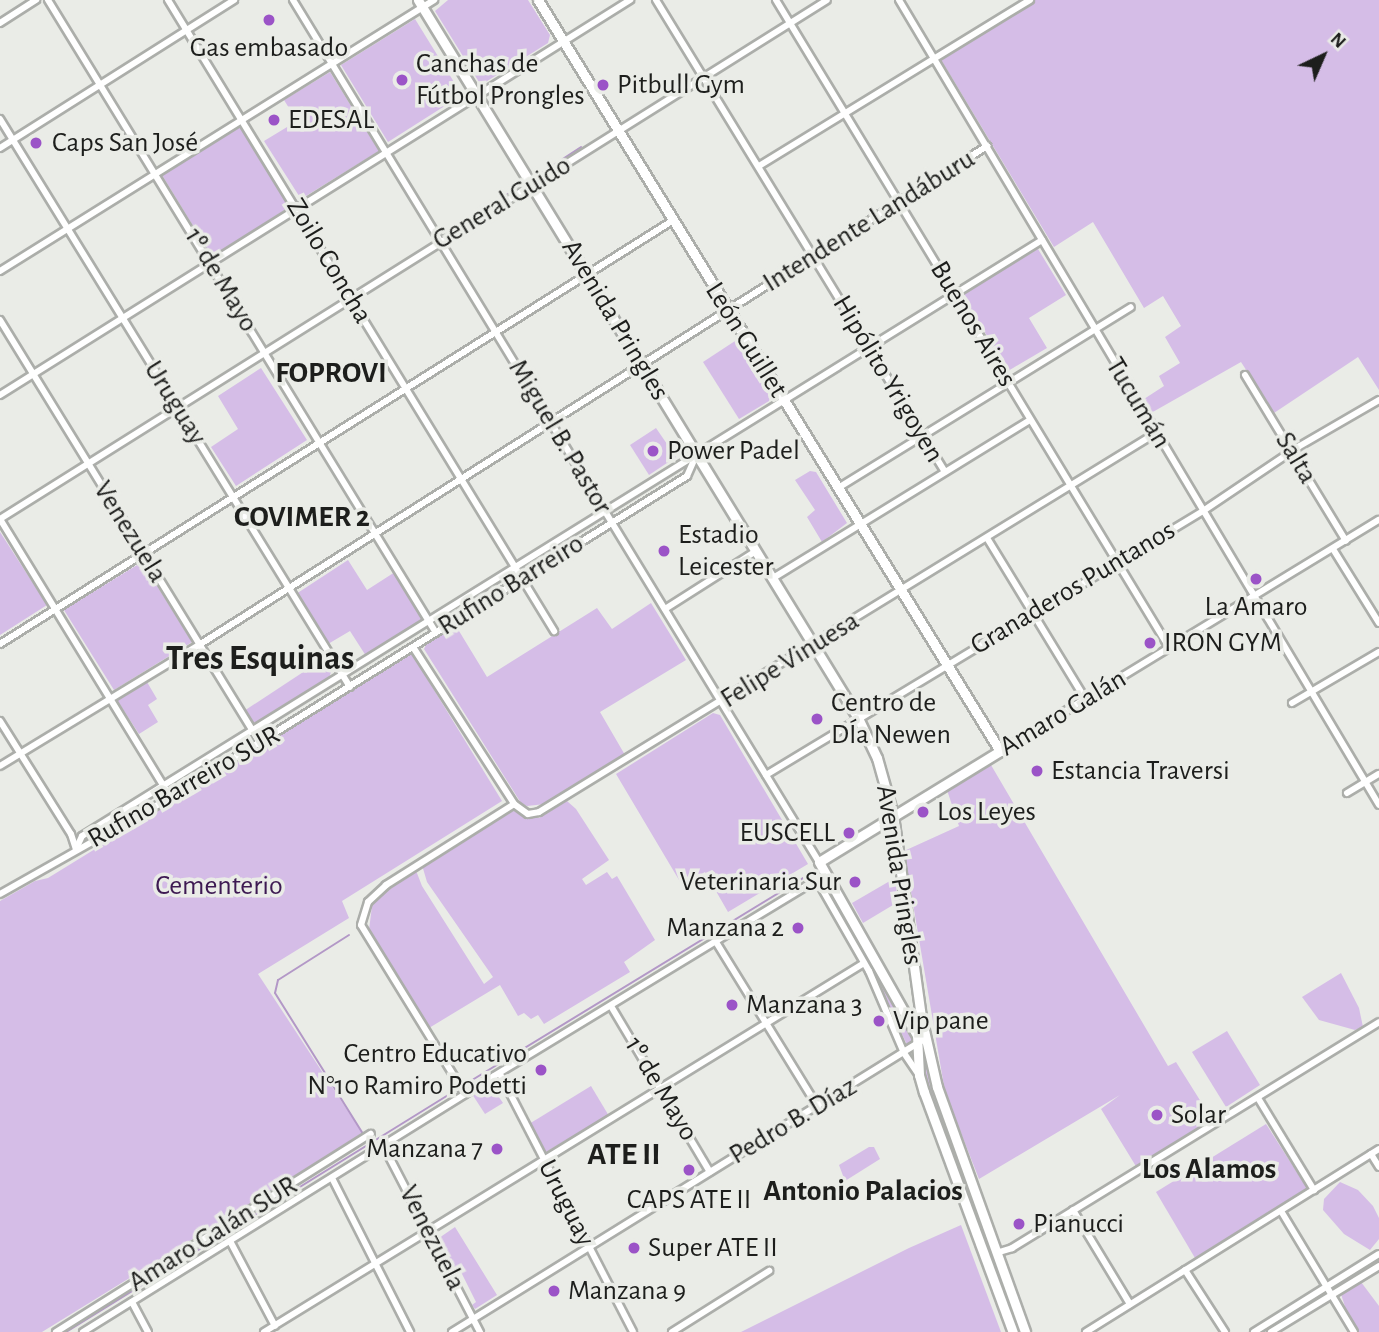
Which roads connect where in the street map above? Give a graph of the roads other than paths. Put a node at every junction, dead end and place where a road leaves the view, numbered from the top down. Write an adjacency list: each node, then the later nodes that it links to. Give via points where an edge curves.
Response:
1 (36, 0): 15 (street)
2 (48, 0): 22 (street, 1º de Mayo)
3 (168, 0): 17 (street, Zoilo Concha)
4 (234, 0): 17 (street)
5 (293, 0): 20 (street, Miguel B. Pastor)
6 (434, 0): 14 (street)
7 (538, 0): 18 (main road, León Guillet)
8 (630, 0): 18 (street)
9 (656, 0): 21 (street, Hipólito Yrigoyen)
10 (776, 0): 16 (street, Buenos Aires)
11 (827, 0): 16 (street, General Guido)
12 (899, 0): 19 (street, Tucumán)
13 (1025, 1): 19 (street)
14 (420, 4): 20 (street); 23 (main road, Avenida Pringles)
15 (0, 23)
16 (790, 23): 21 (street, General Guido); 24 (street, Buenos Aires)
17 (186, 30): 22 (street); 26 (street, Zoilo Concha)
18 (563, 40): 23 (street); 27 (main road, León Guillet)
19 (934, 58): 24 (street); 29 (street, Tucumán)
20 (333, 63): 26 (street); 31 (street, Miguel B. Pastor)
21 (704, 78): 27 (street, General Guido); 32 (street, Hipólito Yrigoyen)
22 (101, 84): 28 (street); 33 (street, 1º de Mayo)
23 (477, 94): 31 (street); 34 (main road, Avenida Pringles)
24 (846, 114): 32 (street); 35 (street, Buenos Aires)
25 (0, 119): 28 (street, Uruguay)
26 (243, 120): 33 (street); 36 (street, Zoilo Concha)
27 (619, 132): 34 (street, General Guido); 37 (main road, León Guillet)
28 (13, 140): 30 (street); 38 (street, Uruguay)
29 (987, 146): 35 (street, Intendente Landáburu); 40 (street, Tucumán)
30 (0, 148)
31 (385, 151): 36 (street); 39 (street, Miguel B. Pastor)
32 (760, 166): 41 (street, Hipólito Yrigoyen)
33 (156, 174): 38 (street); 42 (street, 1º de Mayo)
34 (533, 186): 39 (street, General Guido, via 449,239); 44 (main road, Avenida Pringles)
35 (900, 201): 41 (street, Intendente Landáburu); 45 (street, Buenos Aires)
36 (298, 207): 42 (street); 46 (street, Zoilo Concha)
37 (672, 221): 44 (street); 48 (main road, León Guillet)
38 (67, 228): 43 (street); 49 (street, Uruguay)
39 (440, 240): 46 (street, General Guido); 52 (street, Miguel B. Pastor)
40 (1042, 240): 45 (street, Rufino Barreiro); 51 (street, Tucumán)
41 (813, 256): 48 (street, Intendente Landáburu); 53 (street, Hipólito Yrigoyen)
42 (211, 262): 49 (street); 54 (street, 1º de Mayo)
43 (0, 271)
44 (587, 275): 52 (street); 55 (main road, Avenida Pringles)
45 (954, 293): 53 (street, Rufino Barreiro); 58 (street, Buenos Aires)
46 (351, 297): 54 (street, General Guido); 59 (street, Zoilo Concha)
47 (1131, 307): 51 (street)
48 (727, 310): 55 (street, Intendente Landáburu); 62 (main road, León Guillet)
49 (123, 319): 56 (street); 63 (street, Uruguay)
50 (0, 320): 56 (street, Venezuela)
51 (1094, 330): 58 (street); 66 (street, Tucumán)
52 (497, 332): 59 (street); 65 (street, Miguel B. Pastor)
53 (868, 346): 62 (street, Rufino Barreiro); 67 (street, Hipólito Yrigoyen)
54 (265, 352): 63 (street, General Guido); 68 (street, 1º de Mayo)
55 (642, 364): 65 (street, Intendente Landáburu); 70 (main road, Avenida Pringles)
56 (33, 374): 60 (street); 71 (street, Venezuela)
57 (1245, 375): 69 (street, Salta)
58 (1008, 383): 64 (street, Buenos Aires); 67 (street)
59 (406, 389): 68 (street); 73 (street, Zoilo Concha)
60 (0, 395)
61 (1379, 399): 69 (street, Granaderos Puntanos)
62 (783, 400): 70 (street, Rufino Barreiro); 75 (main road, León Guillet)
63 (178, 408): 71 (street, General Guido); 76 (street, Uruguay)
64 (1030, 420): 72 (street); 74 (street, Buenos Aires)
65 (550, 421): 73 (street, Intendente Landáburu); 78 (street, Miguel B. Pastor)
66 (1156, 433): 74 (street, Felipe Vinuesa); 77 (street, Tucumán)
67 (923, 436): 72 (street, Hipólito Yrigoyen); 75 (street)
68 (321, 443): 76 (street); 83 (street, 1º de Mayo)
69 (1292, 451): 77 (street, Granaderos Puntanos); 85 (street, Salta)
70 (697, 454): 78 (street, Rufino Barreiro); 81 (street, Rufino Barreiro, via 687,476); 87 (main road, Avenida Pringles)
71 (89, 465): 79 (street, General Guido); 88 (street, Venezuela)
72 (945, 472): 82 (street)
73 (460, 478): 83 (street, Intendente Landáburu); 90 (street, Zoilo Concha)
74 (1071, 486): 84 (street, Felipe Vinuesa); 89 (street, Buenos Aires)
75 (838, 488): 82 (main road, León Guillet)
76 (233, 498): 88 (street); 93 (street, Uruguay)
77 (1203, 510): 89 (street, Granaderos Puntanos); 95 (street, Tucumán)
78 (605, 512): 81 (street, Miguel B. Pastor); 90 (street, Rufino Barreiro)
79 (0, 519): 97 (street)
80 (1379, 520): 85 (street, Amaro Galán)
81 (612, 522): 91 (street, Rufino Barreiro); 96 (street, Miguel B. Pastor)
82 (860, 524): 92 (street); 94 (main road, León Guillet)
83 (374, 532): 93 (street, Intendente Landáburu); 99 (street, 1º de Mayo)
84 (987, 538): 94 (street, Felipe Vinuesa); 98 (street)
85 (1346, 541): 86 (street, Amaro Galán)
86 (1333, 549): 95 (street, Amaro Galán); 100 (street)
87 (756, 551): 92 (main road, Avenida Pringles); 96 (street)
88 (144, 555): 97 (street); 105 (street, Venezuela)
89 (1117, 562): 98 (street, Granaderos Puntanos); 107 (street, Buenos Aires)
90 (516, 568): 91 (street, Zoilo Concha); 99 (street, Rufino Barreiro)
91 (522, 578): 101 (street, Zoilo Concha); 102 (street, Rufino Barreiro)
92 (773, 579): 104 (main road, Avenida Pringles)
93 (288, 587): 105 (street, Intendente Landáburu); 110 (street, Uruguay)
94 (901, 591): 104 (street, Felipe Vinuesa); 109 (main road, León Guillet)
95 (1256, 597): 107 (street, Amaro Galán); 112 (street, Tucumán)
96 (665, 609): 115 (street, Miguel B. Pastor)
97 (56, 610): 103 (street); 113 (street)
98 (1032, 613): 109 (street, Granaderos Puntanos); 114 (street)
99 (429, 622): 102 (street, 1º de Mayo); 110 (street, Rufino Barreiro)
100 (1379, 623)
101 (554, 631)
102 (436, 633): 106 (street, Rufino Barreiro)
103 (0, 644)
104 (813, 644): 115 (street, Felipe Vinuesa); 117 (main road, Avenida Pringles)
105 (199, 645): 113 (street, Intendente Landáburu); 119 (street, Venezuela)
106 (413, 647): 111 (street, Rufino Barreiro); 130 (street)
107 (1170, 649): 114 (street, Amaro Galán)
108 (1379, 652): 112 (street)
109 (947, 664): 117 (street, Granaderos Puntanos); 121 (main road, León Guillet)
110 (344, 675): 111 (street, Uruguay); 119 (street, Rufino Barreiro SUR)
111 (350, 687): 120 (street, Rufino Barreiro SUR)
112 (1312, 691): 116 (street); 126 (street, Tucumán)
113 (109, 698): 122 (street, Intendente Landáburu); 127 (street)
114 (1086, 700): 121 (street, Amaro Galán)
115 (722, 702): 125 (street, Miguel B. Pastor); 130 (street, Felipe Vinuesa, via 539,812 528,814)
116 (1292, 703)
117 (858, 718): 125 (street, Granaderos Puntanos); 132 (main road, Avenida Pringles, via 883,774)
118 (0, 721): 122 (street)
119 (253, 732): 120 (street, Venezuela); 127 (street, Rufino Barreiro SUR)
120 (260, 743): 129 (street, Rufino Barreiro SUR)
121 (1000, 751): 132 (main road, Amaro Galán)
122 (20, 753): 123 (street, Intendente Landáburu); 133 (street)
123 (0, 766)
124 (1379, 774): 126 (street)
125 (766, 775): 134 (street, Miguel B. Pastor)
126 (1366, 782): 128 (street); 131 (street, Tucumán)
127 (163, 786): 129 (street); 133 (street, Rufino Barreiro SUR, via 82,836)
128 (1347, 793)
129 (171, 798): 133 (street, Rufino Barreiro SUR, via 88,847)
130 (514, 804): 147 (street, via 386,884 368,902 361,925)
131 (1379, 805)
132 (893, 815): 134 (main road, Amaro Galán); 142 (main road, Avenida Pringles)
133 (76, 849): 136 (street)
134 (819, 862): 135 (main road, Miguel B. Pastor)
135 (826, 874): 137 (street); 138 (street, Miguel B. Pastor, via 821,887); 142 (main road, Miguel B. Pastor)
136 (0, 894)
137 (716, 942): 139 (street); 140 (street)
138 (864, 963): 140 (street); 143 (street, Miguel B. Pastor)
139 (611, 1006): 144 (street); 146 (street, 1º de Mayo)
140 (766, 1023): 146 (street); 149 (street)
141 (1379, 1023): 148 (street)
142 (923, 1041): 143 (street, Pedro B. Díaz); 145 (main road); 164 (main road)
143 (904, 1054): 145 (street, Miguel B. Pastor); 149 (street, Pedro B. Díaz)
144 (500, 1074): 147 (street); 154 (street, Uruguay)
145 (919, 1075): 186 (main road)
146 (662, 1088): 154 (street); 156 (street, 1º de Mayo)
147 (465, 1094): 151 (street)
148 (1258, 1098): 158 (street); 159 (street)
149 (818, 1107): 156 (street, Pedro B. Díaz)
150 (371, 1134): 177 (street, Amaro Galán SUR)
151 (383, 1145): 157 (street); 161 (street, Venezuela)
152 (1379, 1149): 153 (street)
153 (1371, 1154): 155 (street); 158 (street)
154 (544, 1161): 161 (street); 163 (street, Uruguay)
155 (1379, 1167)
156 (710, 1172): 163 (street, Pedro B. Díaz)
157 (332, 1178): 162 (street); 166 (street)
158 (1314, 1190): 160 (street)
159 (1073, 1210): 164 (street); 173 (street)
160 (1281, 1211): 169 (street); 170 (street)
161 (429, 1232): 166 (street); 174 (street, Venezuela)
162 (230, 1241): 172 (street); 176 (street)
163 (588, 1248): 174 (street, Pedro B. Díaz); 184 (street, Uruguay)
164 (996, 1254): 187 (main road)
165 (1379, 1254): 170 (street)
166 (376, 1265): 176 (street); 181 (street)
167 (1379, 1266): 171 (street)
168 (769, 1270): 185 (street)
169 (1185, 1270): 173 (street); 190 (street)
170 (1327, 1287): 171 (street); 191 (street)
171 (1332, 1295): 192 (street); 193 (street)
172 (132, 1302): 178 (street); 179 (street)
173 (1130, 1304): 175 (street)
174 (473, 1318): 182 (street, Pedro B. Díaz); 183 (street, Venezuela)
175 (1098, 1324): 188 (street); 189 (street)
176 (275, 1326): 180 (street)
177 (56, 1332)
178 (83, 1332)
179 (148, 1332)
180 (264, 1332)
181 (410, 1332)
182 (452, 1332)
183 (480, 1332)
184 (634, 1332)
185 (672, 1332)
186 (1013, 1332)
187 (1025, 1332)
188 (1086, 1332)
189 (1103, 1332)
190 (1225, 1332)
191 (1254, 1332)
192 (1271, 1332)
193 (1354, 1332)

